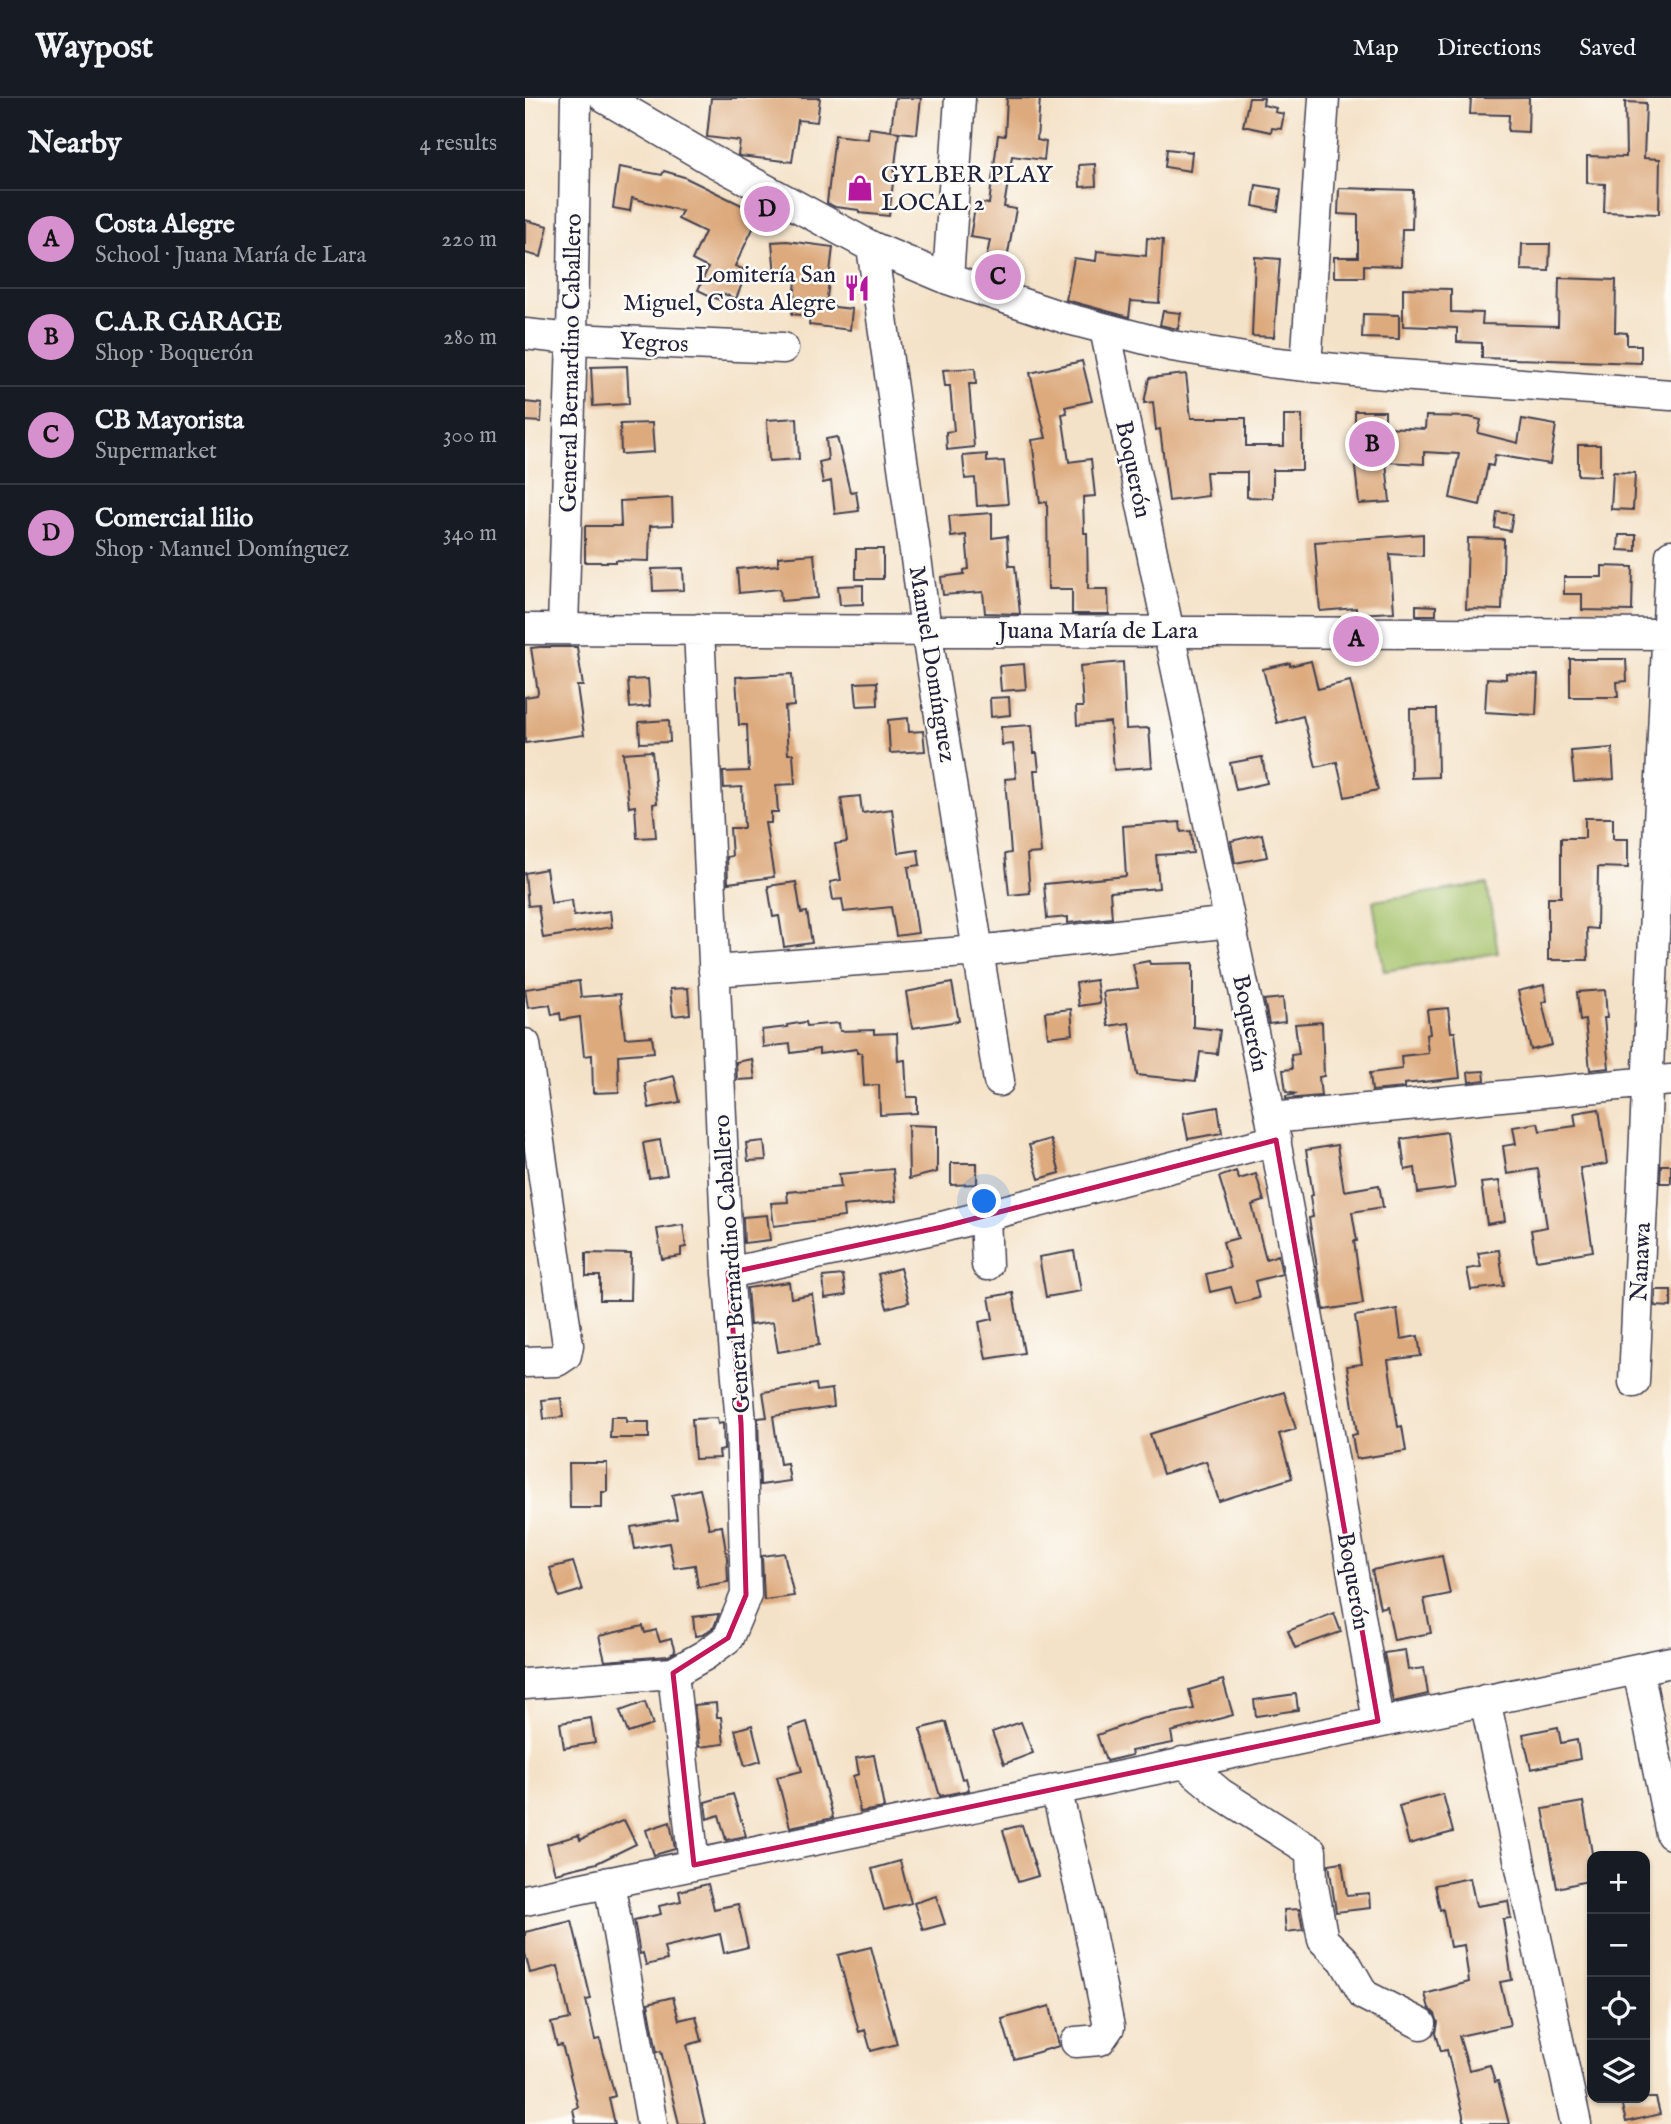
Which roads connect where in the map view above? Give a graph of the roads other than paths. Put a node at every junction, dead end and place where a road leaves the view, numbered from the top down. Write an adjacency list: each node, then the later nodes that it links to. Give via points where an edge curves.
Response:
1 (576, 98): 9 (street, General Bernardino Caballero)
2 (605, 98): 5 (street)
3 (960, 98): 6 (street)
4 (1324, 98): 11 (street)
5 (872, 247): 6 (street); 17 (street, Manuel Domínguez)
6 (948, 279): 7 (street)
7 (1105, 329): 11 (street, via 1171,346); 18 (street, Boquerón)
8 (525, 334): 9 (street, Yegros)
9 (572, 339): 10 (street, Yegros); 14 (street, General Bernardino Caballero)
10 (783, 348)
11 (1306, 366): 12 (street)
12 (1671, 395)
13 (1671, 555): 19 (street, Nanawa)
14 (563, 628): 15 (street, Juana María de Lara); 16 (street, Juana María de Lara)
15 (525, 629)
16 (699, 629): 17 (street, Juana María de Lara); 22 (street, General Bernardino Caballero)
17 (926, 629): 18 (street, Juana María de Lara); 21 (street, Manuel Domínguez)
18 (1167, 630): 19 (street, Juana María de Lara); 20 (street, Boquerón)
19 (1669, 633): 25 (street, Nanawa)
20 (1230, 922): 21 (street); 26 (street, Boquerón)
21 (978, 951): 22 (street); 24 (street, Manuel Domínguez)
22 (715, 971): 29 (street, General Bernardino Caballero)
23 (525, 1044): 30 (street, via 568,1345 566,1355 557,1361)
24 (999, 1081)
25 (1660, 1081): 26 (street); 31 (street, Nanawa)
26 (1273, 1129): 27 (street); 37 (street, Boquerón)
27 (985, 1216): 28 (street); 29 (street)
28 (987, 1265)
29 (728, 1273): 34 (street, General Bernardino Caballero, via 741,1423 746,1595 728,1638)
30 (525, 1362)
31 (1634, 1382)
32 (1671, 1662): 33 (street)
33 (1638, 1669): 36 (street); 40 (street)
34 (673, 1673): 35 (street); 41 (street)
35 (525, 1684)
36 (1485, 1700): 37 (street); 47 (street)
37 (1378, 1721): 38 (street)
38 (1183, 1762): 39 (street); 44 (street, via 1221,1794 1311,1851 1323,1940 1344,1960 1364,1995)
39 (1056, 1789): 41 (street); 45 (street, via 1109,2026 1100,2040)
40 (1671, 1834)
41 (694, 1865): 42 (street)
42 (609, 1882): 43 (street); 46 (street)
43 (525, 1900)
44 (1421, 2024)
45 (1076, 2042)
46 (652, 2124)
47 (1576, 2124)

